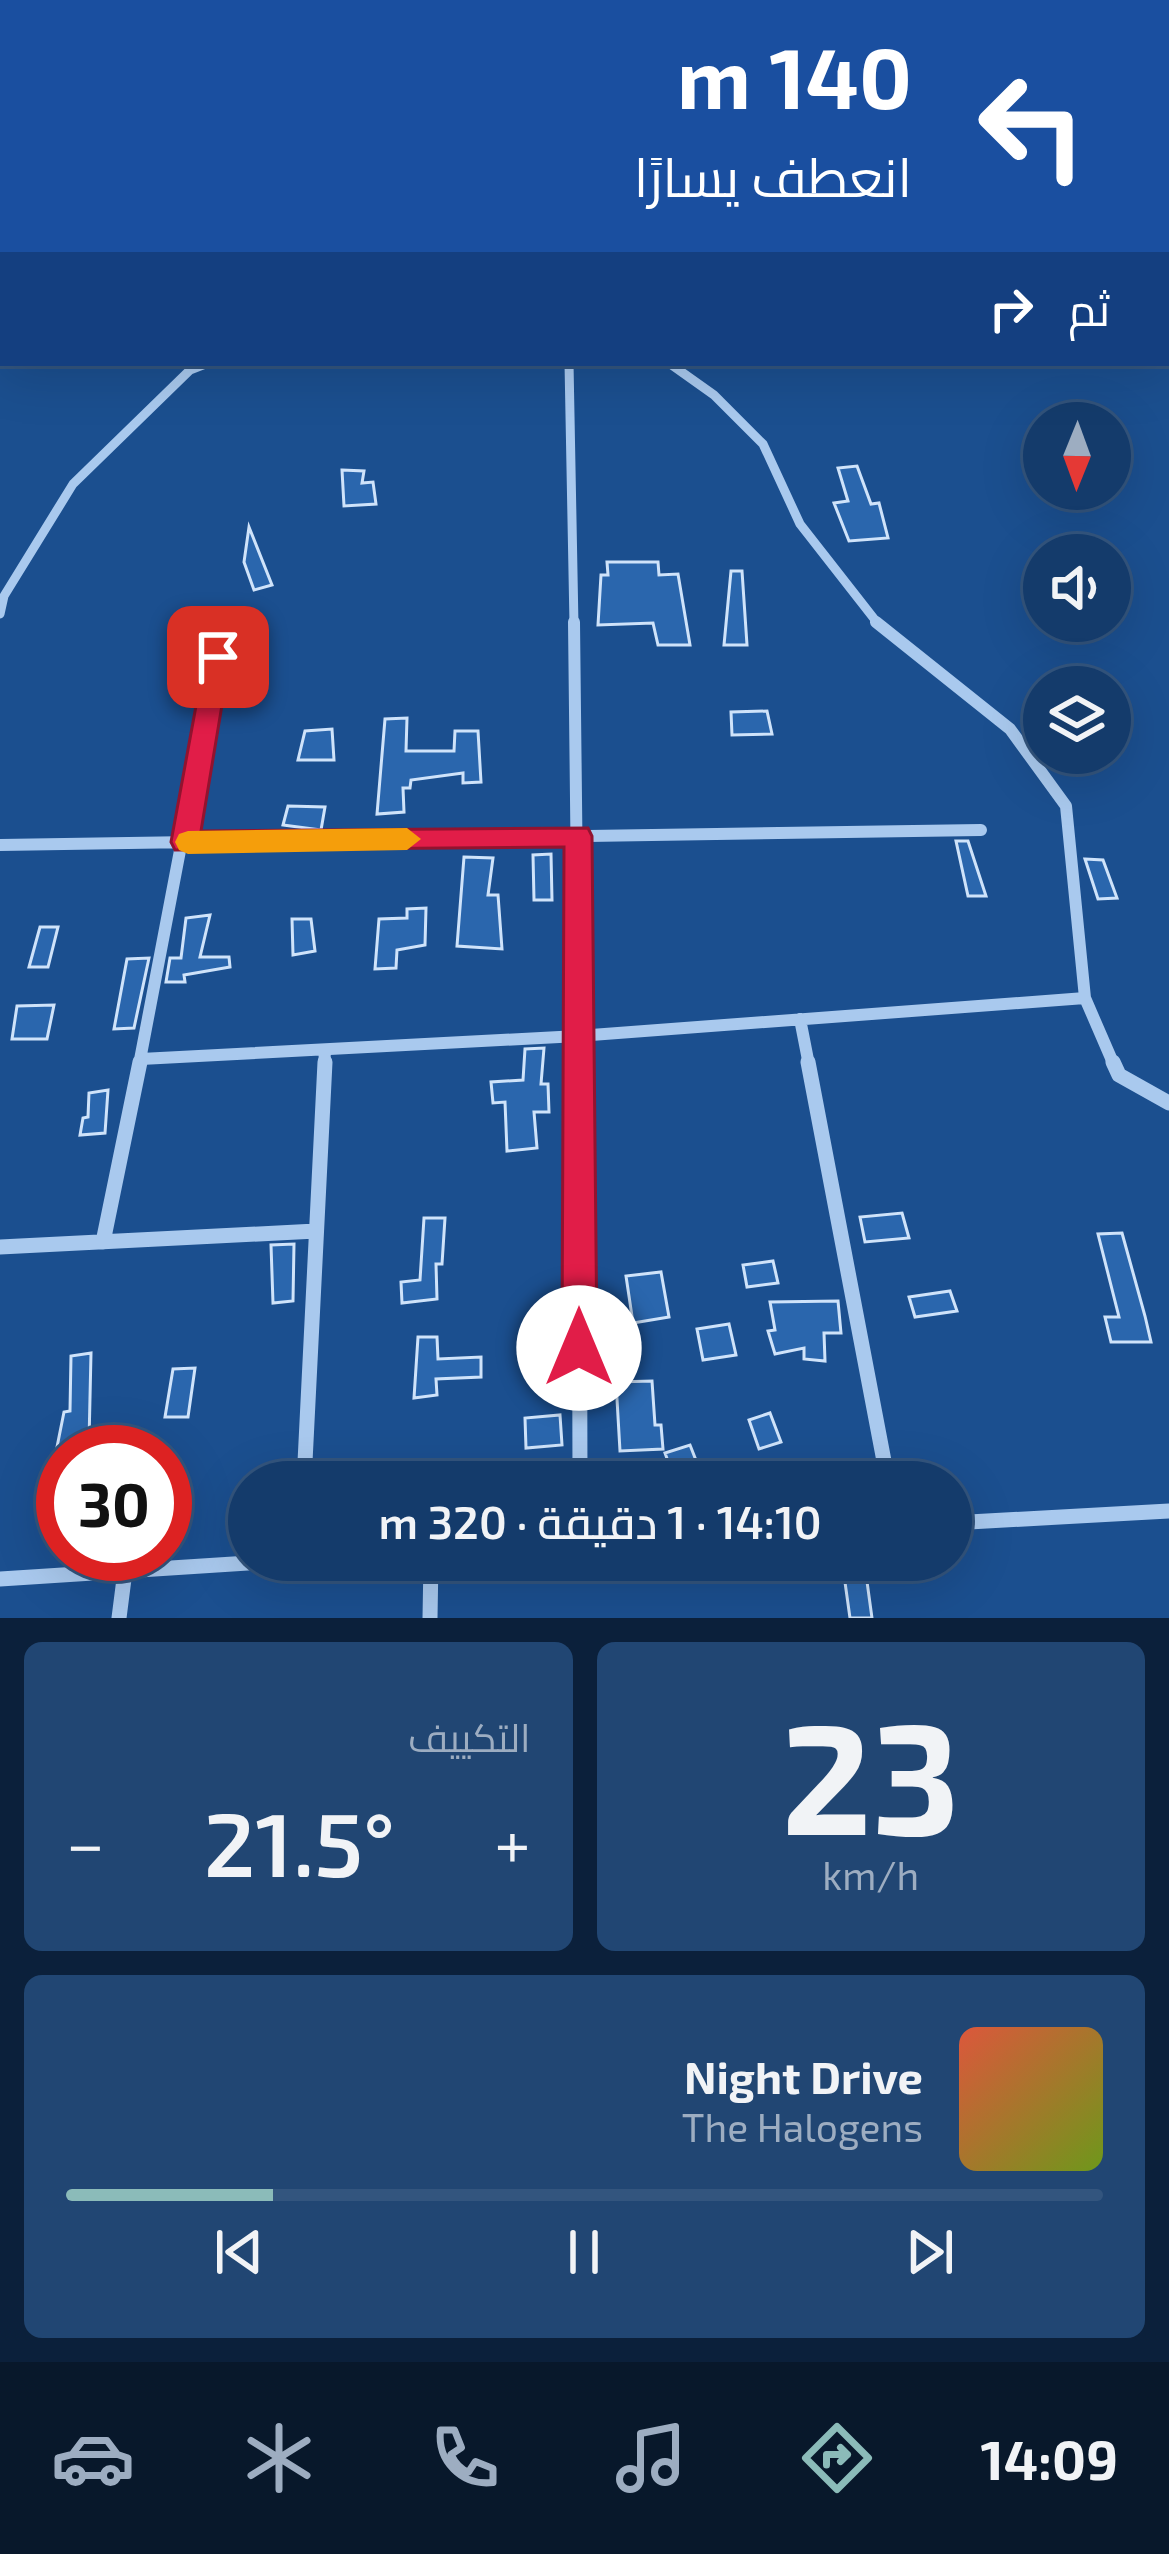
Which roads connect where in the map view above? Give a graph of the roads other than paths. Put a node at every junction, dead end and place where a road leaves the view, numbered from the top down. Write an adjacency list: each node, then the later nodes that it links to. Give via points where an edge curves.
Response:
1 (200, 366): 4 (street, via 73,484)
2 (569, 366): 7 (street)
3 (674, 366): 10 (street, via 763,444 800,524 880,627 1010,729 1066,806)
4 (0, 614)
5 (218, 657): 8 (street)
6 (981, 830): 7 (street)
7 (578, 836): 8 (street); 12 (street)
8 (185, 842): 9 (street); 14 (street)
9 (0, 845)
10 (1084, 998): 11 (street); 15 (street, via 1119,1075)
11 (800, 1019): 12 (street); 21 (street)
12 (578, 1036): 13 (street); 20 (street)
13 (325, 1052): 14 (street); 16 (street)
14 (141, 1059): 17 (street)
15 (1169, 1103)
16 (316, 1232): 17 (street); 19 (street)
17 (103, 1242): 18 (street)
18 (0, 1247)
19 (305, 1461)
20 (580, 1461)
21 (884, 1461)
22 (1169, 1511): 23 (street)
23 (972, 1521)
24 (228, 1564): 25 (street)
25 (192, 1567)
26 (36, 1577): 27 (street)
27 (0, 1579)
28 (124, 1581): 30 (street)
29 (431, 1581): 31 (street)
30 (119, 1618)
31 (430, 1618)

